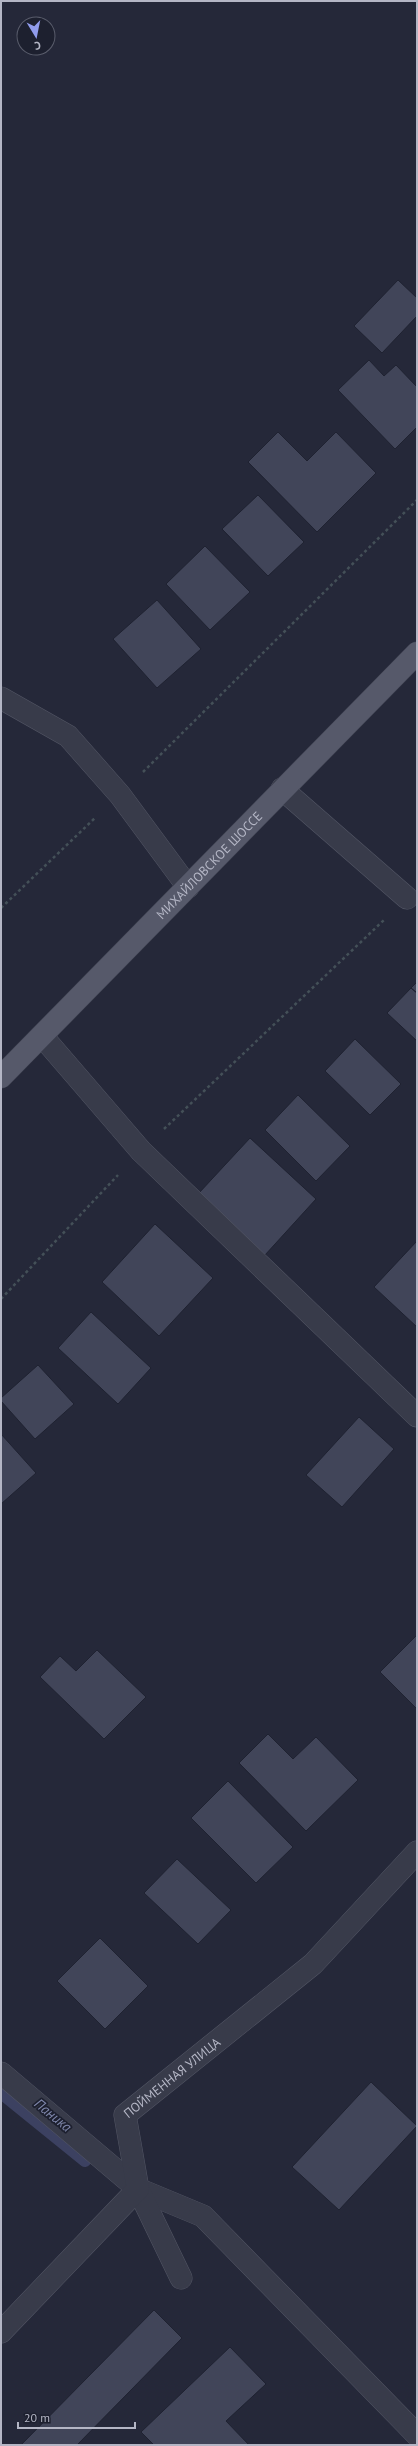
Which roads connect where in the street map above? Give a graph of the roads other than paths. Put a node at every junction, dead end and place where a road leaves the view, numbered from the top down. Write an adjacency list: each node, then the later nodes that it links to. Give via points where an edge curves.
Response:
1 (417, 653): 3 (main road, МИХАЙЛОВСКОЕ ШОССЕ)
2 (1, 698): 4 (street, via 68,736 120,795)
3 (282, 788): 4 (main road, МИХАЙЛОВСКОЕ ШОССЕ); 5 (street)
4 (188, 887): 6 (main road, МИХАЙЛОВСКОЕ ШОССЕ)
5 (407, 898)
6 (42, 1036): 7 (main road, МИХАЙЛОВСКОЕ ШОССЕ); 8 (street, via 141,1151)
7 (1, 1077)
8 (417, 1416)
9 (417, 1852): 11 (street, ПОЙМЕННАЯ УЛИЦА, via 312,1964 125,2115)
10 (1, 2073): 11 (street)
11 (138, 2189): 12 (street); 13 (street); 14 (street, via 203,2216)
12 (181, 2278)
13 (1, 2332)
14 (417, 2435)

